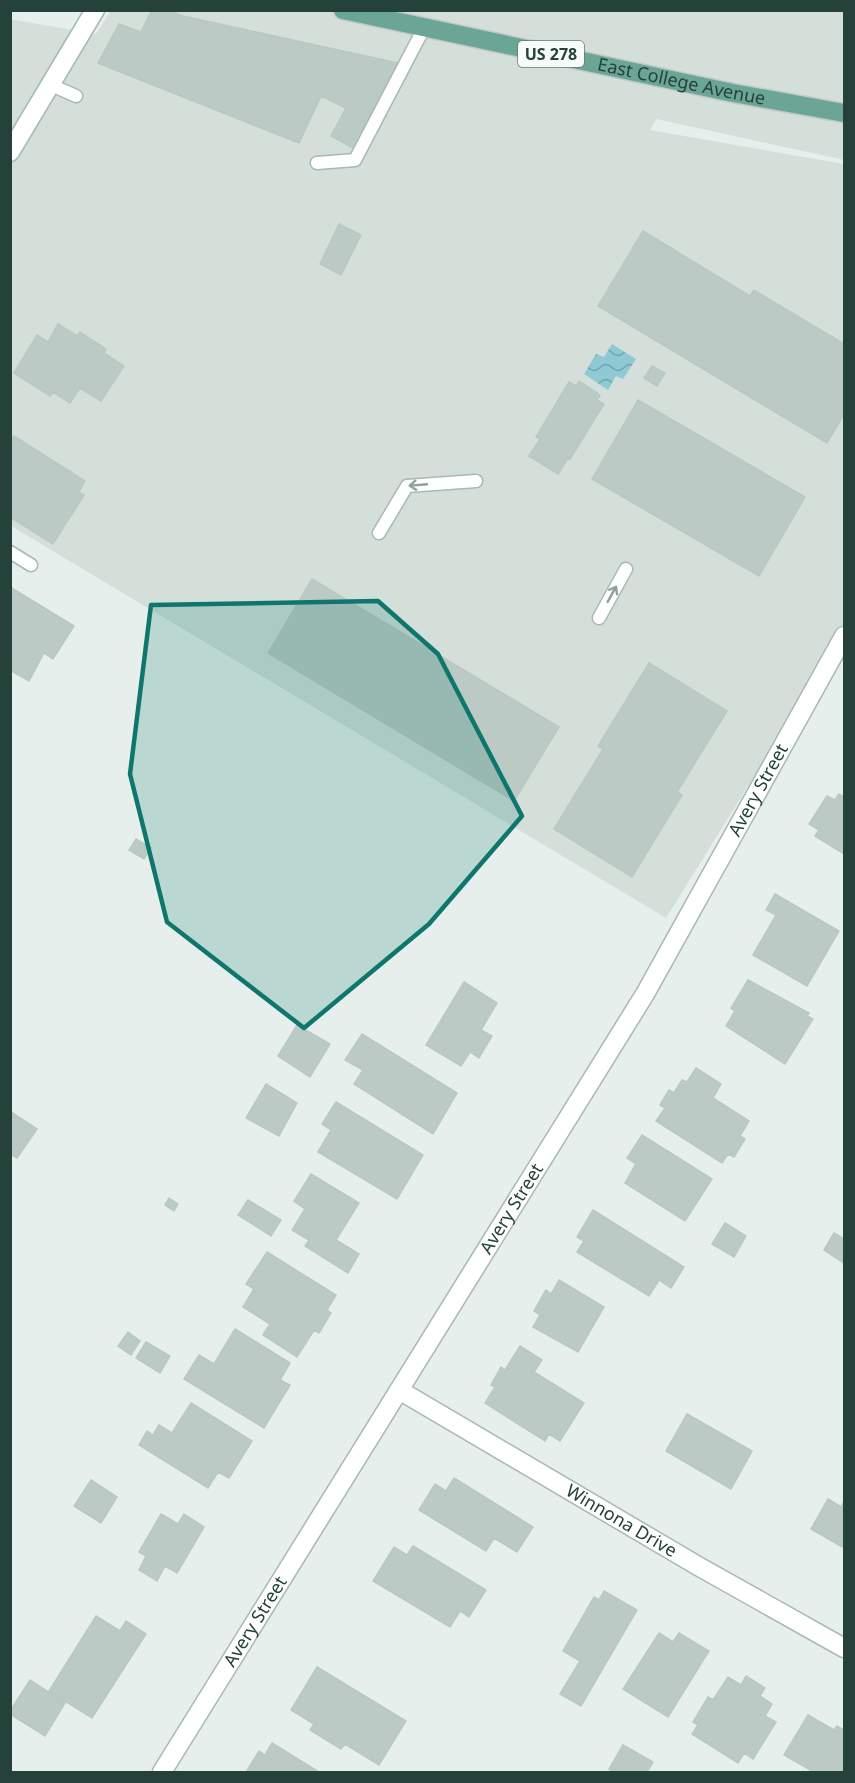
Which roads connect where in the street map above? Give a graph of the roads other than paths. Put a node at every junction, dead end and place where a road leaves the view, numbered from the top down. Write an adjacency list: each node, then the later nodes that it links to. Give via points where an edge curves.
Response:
1 (95, 10): 4 (street)
2 (343, 10): 3 (main road, East College Avenue / US 278)
3 (424, 27): 6 (main road, East College Avenue / US 278); 8 (lane, via 355,160)
4 (51, 85): 5 (lane); 7 (street)
5 (76, 96)
6 (844, 113)
7 (10, 152)
8 (317, 163)
9 (476, 481): 10 (lane, one-way to 10, via 407,486)
10 (379, 533)
11 (10, 552): 12 (lane)
12 (31, 565)
13 (626, 569): 14 (lane, one-way to 13)
14 (598, 618)
15 (844, 636): 16 (street, Avery Street, via 645,994)
16 (399, 1390): 17 (street, Winnona Drive); 18 (street, Avery Street)
17 (844, 1648)
18 (162, 1773)

